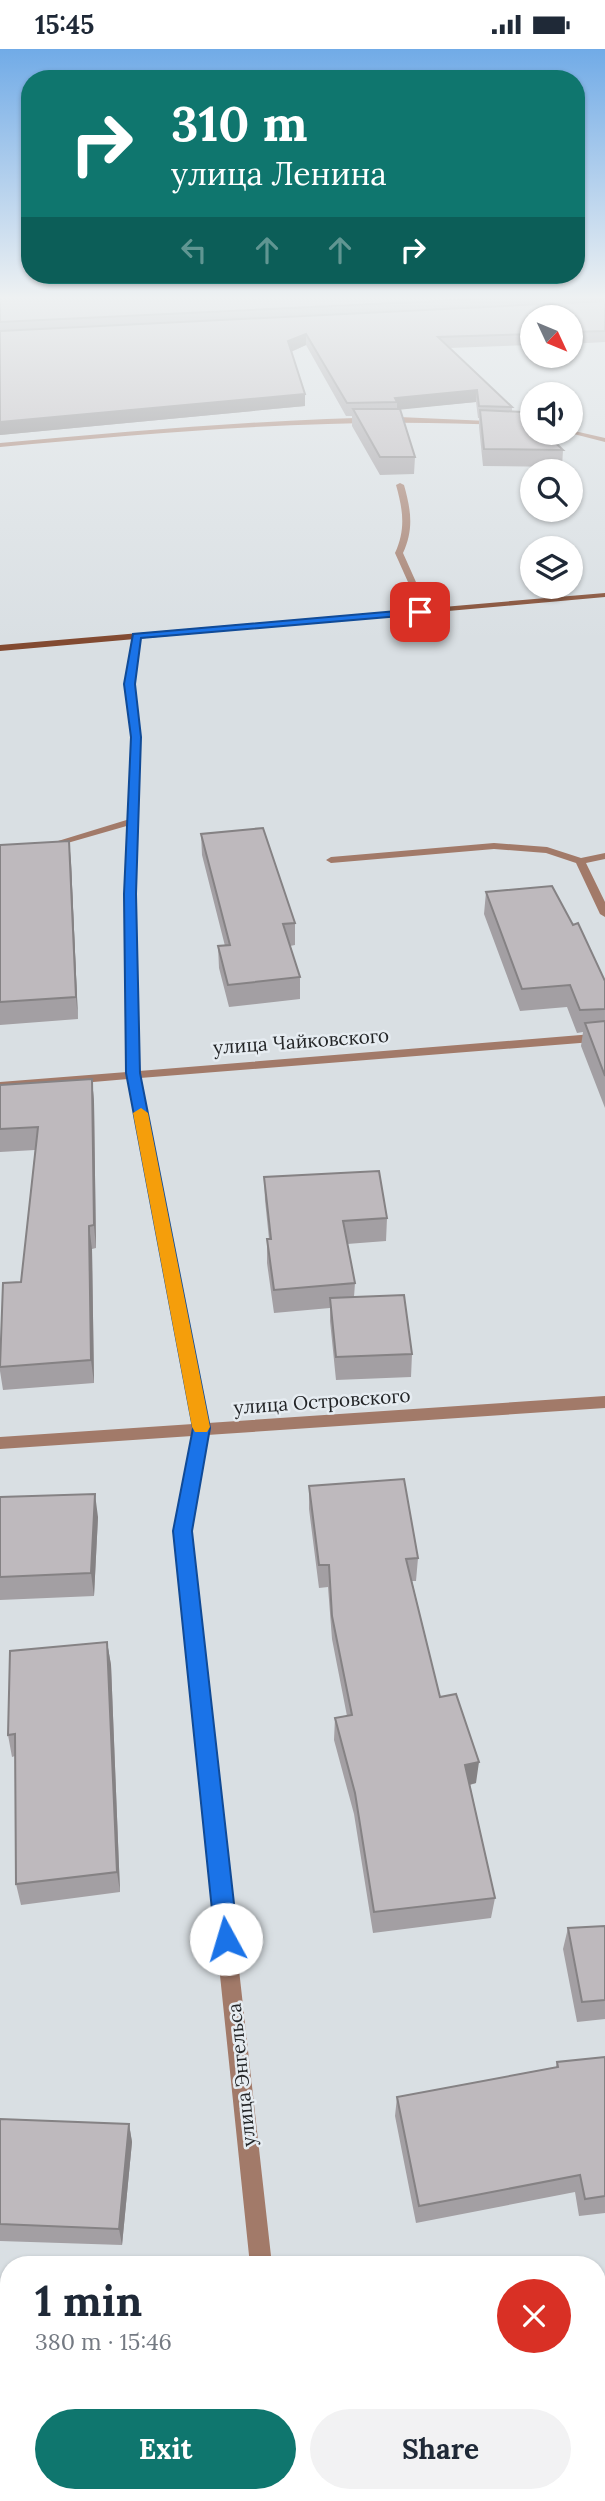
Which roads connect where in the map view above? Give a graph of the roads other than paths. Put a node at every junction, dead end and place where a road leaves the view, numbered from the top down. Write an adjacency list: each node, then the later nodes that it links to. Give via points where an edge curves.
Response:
1 (520, 424): 4 (street, via 363,419)
2 (583, 435): 3 (street)
3 (605, 440)
4 (0, 445)
5 (400, 485): 7 (street, via 408,535 399,553)
6 (605, 595): 7 (main road)
7 (420, 612): 8 (main road)
8 (136, 636): 9 (main road); 10 (street, улица Энгельса, via 130,684 136,737)
9 (0, 648)
10 (133, 821): 11 (street); 17 (street, улица Энгельса)
11 (38, 848)
12 (605, 856): 14 (street)
13 (331, 860): 14 (street, via 494,846 547,850)
14 (580, 861): 15 (street)
15 (605, 914)
16 (605, 1037): 17 (street, улица Чайковского)
17 (133, 1073): 18 (street, улица Чайковского); 20 (street, улица Энгельса)
18 (0, 1086)
19 (605, 1402): 20 (street, улица Островского)
20 (201, 1428): 21 (street, улица Островского); 22 (street, улица Энгельса, via 183,1531)
21 (0, 1443)
22 (260, 2256)

